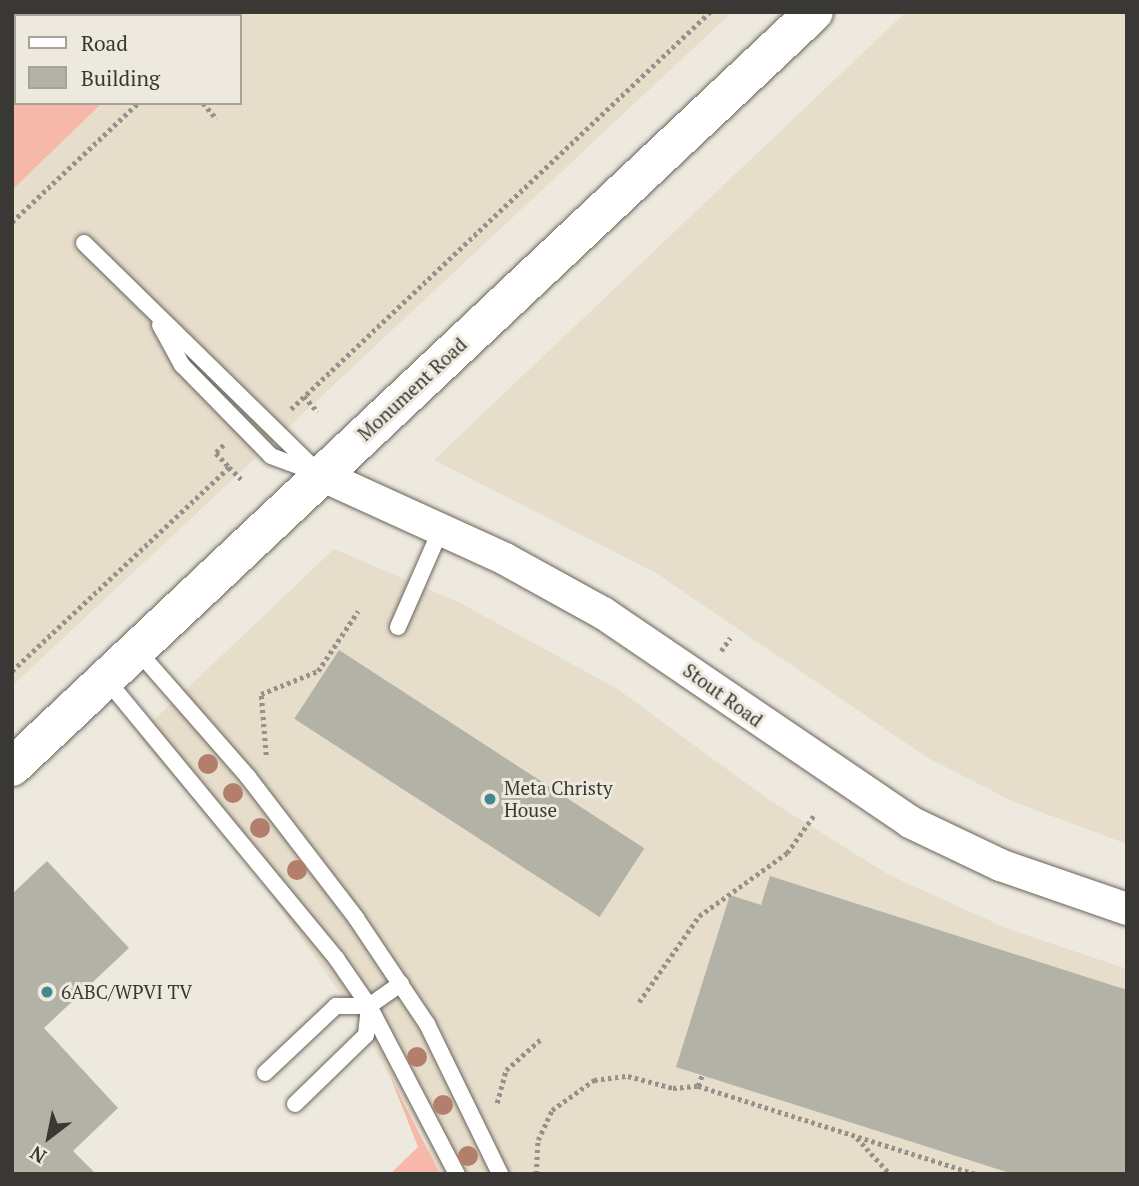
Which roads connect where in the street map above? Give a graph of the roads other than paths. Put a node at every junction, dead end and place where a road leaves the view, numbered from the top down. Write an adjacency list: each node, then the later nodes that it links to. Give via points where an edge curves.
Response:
1 (814, 12): 4 (street, Monument Road)
2 (84, 243): 3 (lane)
3 (157, 320): 4 (lane, via 198,349); 4 (lane, via 182,365 271,456)
4 (321, 475): 5 (street, Stout Road); 7 (street, Monument Road)
5 (442, 529): 6 (lane); 10 (street, Stout Road, via 603,613 910,822 1000,865)
6 (398, 627)
7 (137, 650): 8 (street, Monument Road); 11 (lane, via 282,820)
8 (107, 679): 9 (street, Monument Road); 12 (lane, via 223,813)
9 (12, 767)
10 (1127, 909)
11 (401, 984): 12 (lane); 16 (lane)
12 (369, 1006): 13 (lane, via 336,1006); 14 (lane, via 366,1035); 15 (lane)
13 (265, 1073)
14 (295, 1104)
15 (457, 1174)
16 (500, 1174)

